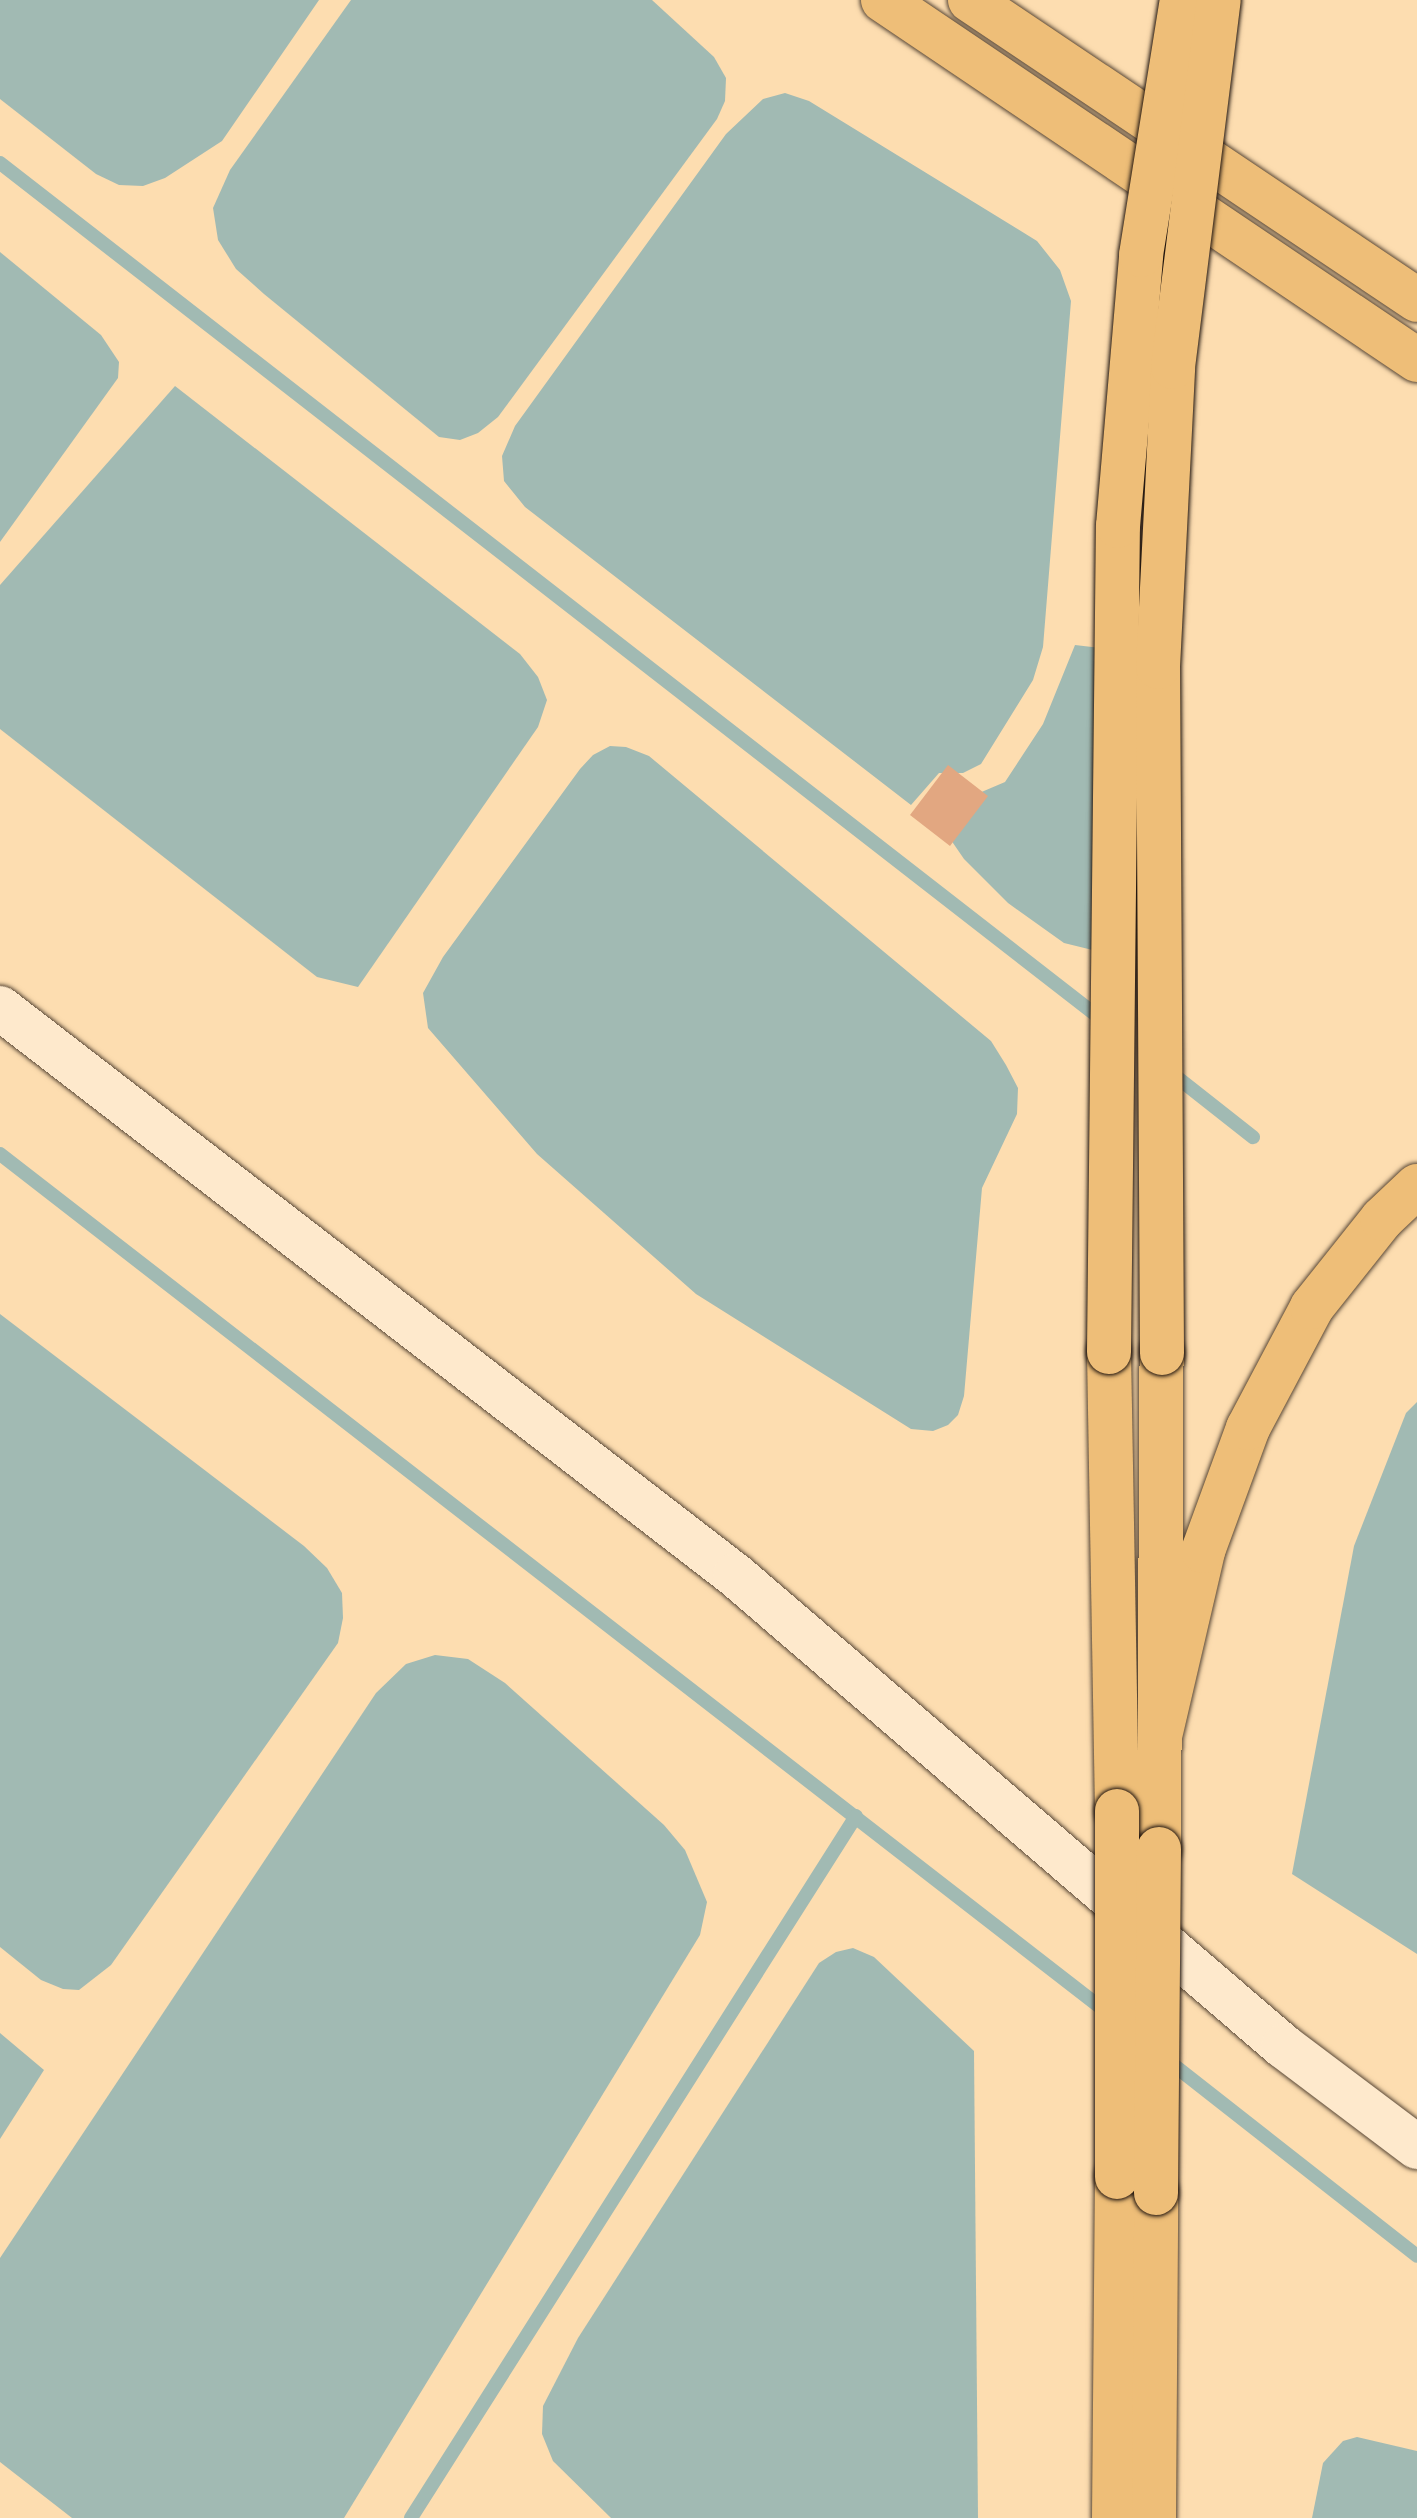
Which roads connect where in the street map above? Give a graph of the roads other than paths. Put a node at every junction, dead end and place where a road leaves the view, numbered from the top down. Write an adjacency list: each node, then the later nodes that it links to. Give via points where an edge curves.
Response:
1 (883, 0): 6 (highway)
2 (970, 0): 5 (highway)
3 (1182, 0): 11 (highway, bridge, via 1141,255 1118,526 1109,1352 1117,1811)
4 (1219, 0): 9 (highway, bridge, via 1173,367 1158,667)
5 (1417, 300)
6 (1417, 360)
7 (0, 1008): 10 (street, via 735,1575 1283,2046)
8 (1417, 1186): 9 (highway, via 1382,1219 1312,1307 1248,1428 1203,1551)
9 (1161, 1732): 11 (highway, bridge, via 1159,1849)
10 (1417, 2147)
11 (1136, 2185): 12 (highway); 13 (highway)
12 (1114, 2518)
13 (1154, 2518)

